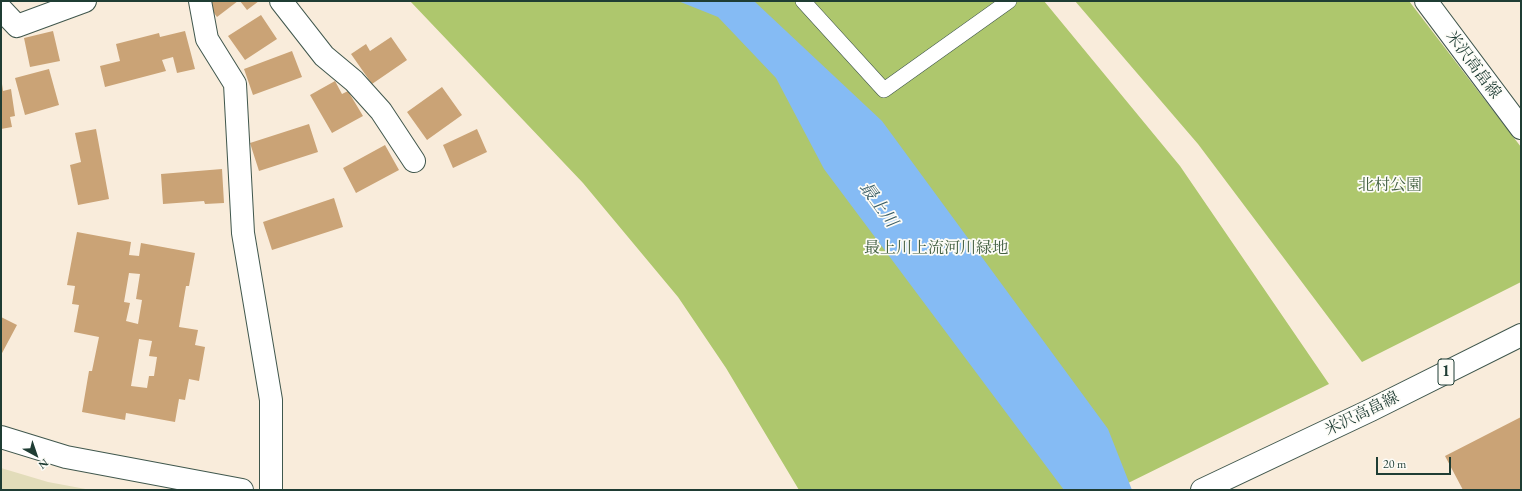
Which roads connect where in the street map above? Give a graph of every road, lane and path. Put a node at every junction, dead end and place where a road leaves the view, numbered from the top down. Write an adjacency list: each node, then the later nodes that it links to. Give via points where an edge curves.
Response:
1 (85, 1): 7 (street, via 18,26)
2 (200, 1): 13 (street, via 207,39 235,84 243,233 271,400)
3 (281, 1): 9 (street, via 324,56 354,81 381,111)
4 (803, 1): 5 (lane, via 884,90)
5 (1009, 1)
6 (1426, 1): 8 (street, 米沢高畠線)
7 (1, 9)
8 (1521, 128)
9 (414, 161)
10 (1521, 335): 14 (street, 米沢高畠線 / 1)
11 (1, 437): 12 (street, via 66,457)
12 (242, 490)
13 (271, 490)
14 (1202, 490)

